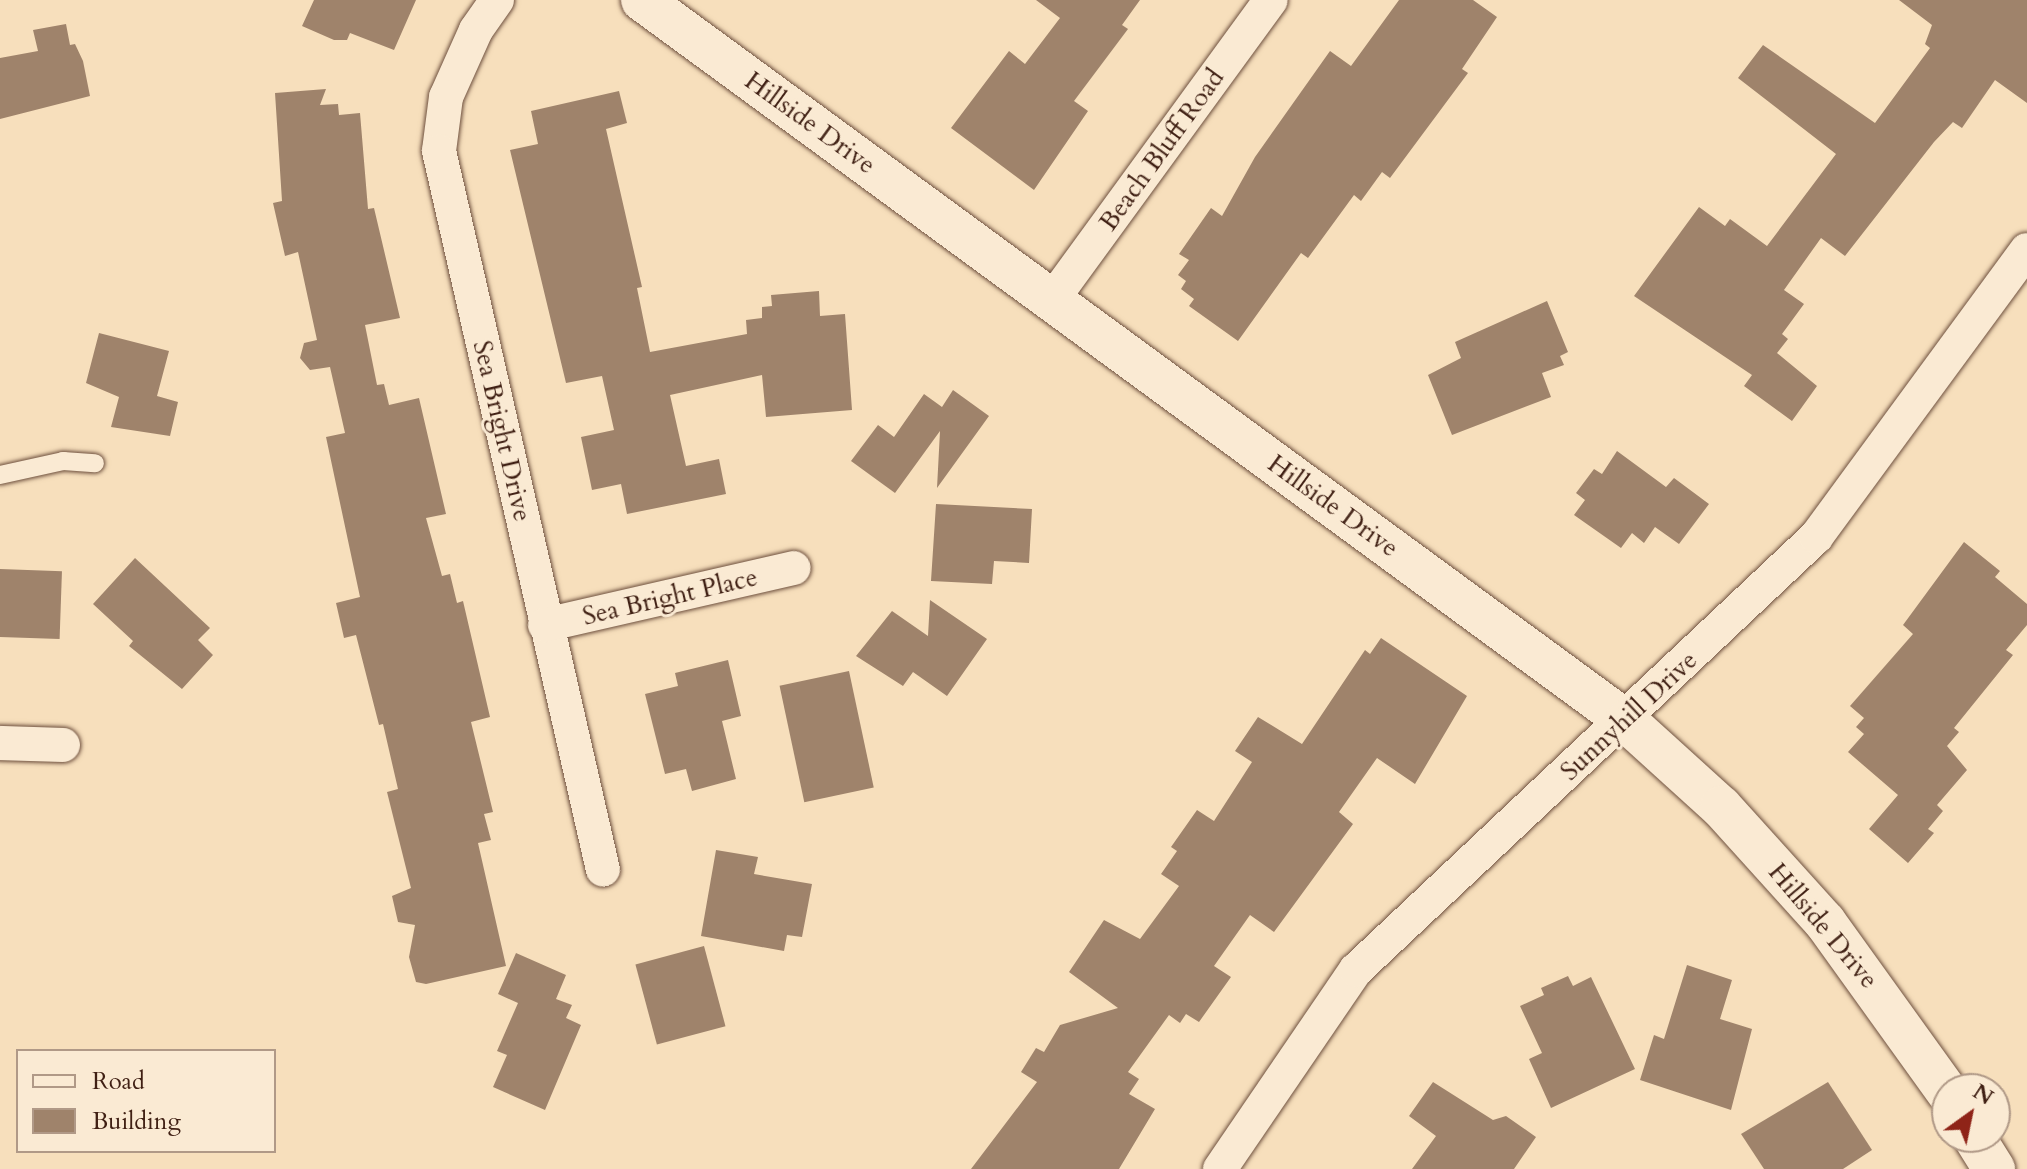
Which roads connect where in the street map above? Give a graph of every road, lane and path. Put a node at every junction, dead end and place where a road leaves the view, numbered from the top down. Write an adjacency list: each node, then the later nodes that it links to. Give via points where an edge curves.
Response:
1 (497, 0): 9 (street, Sea Bright Drive, via 476,30 446,97 439,151)
2 (642, 0): 5 (street, Hillside Drive)
3 (1271, 0): 5 (street, Beach Bluff Road)
4 (2027, 250): 10 (street, Sunnyhill Drive, via 1816,537)
5 (1052, 300): 10 (street, Hillside Drive)
6 (95, 463): 7 (lane, via 63,461)
7 (0, 475)
8 (794, 568): 9 (street, Sea Bright Place)
9 (545, 625): 13 (street, Sea Bright Drive)
10 (1626, 721): 14 (street, Hillside Drive, via 1721,807 1825,922); 15 (street, Sunnyhill Drive, via 1356,970)
11 (0, 743): 12 (street)
12 (63, 745)
13 (603, 870)
14 (1933, 1073)
15 (1220, 1169)

